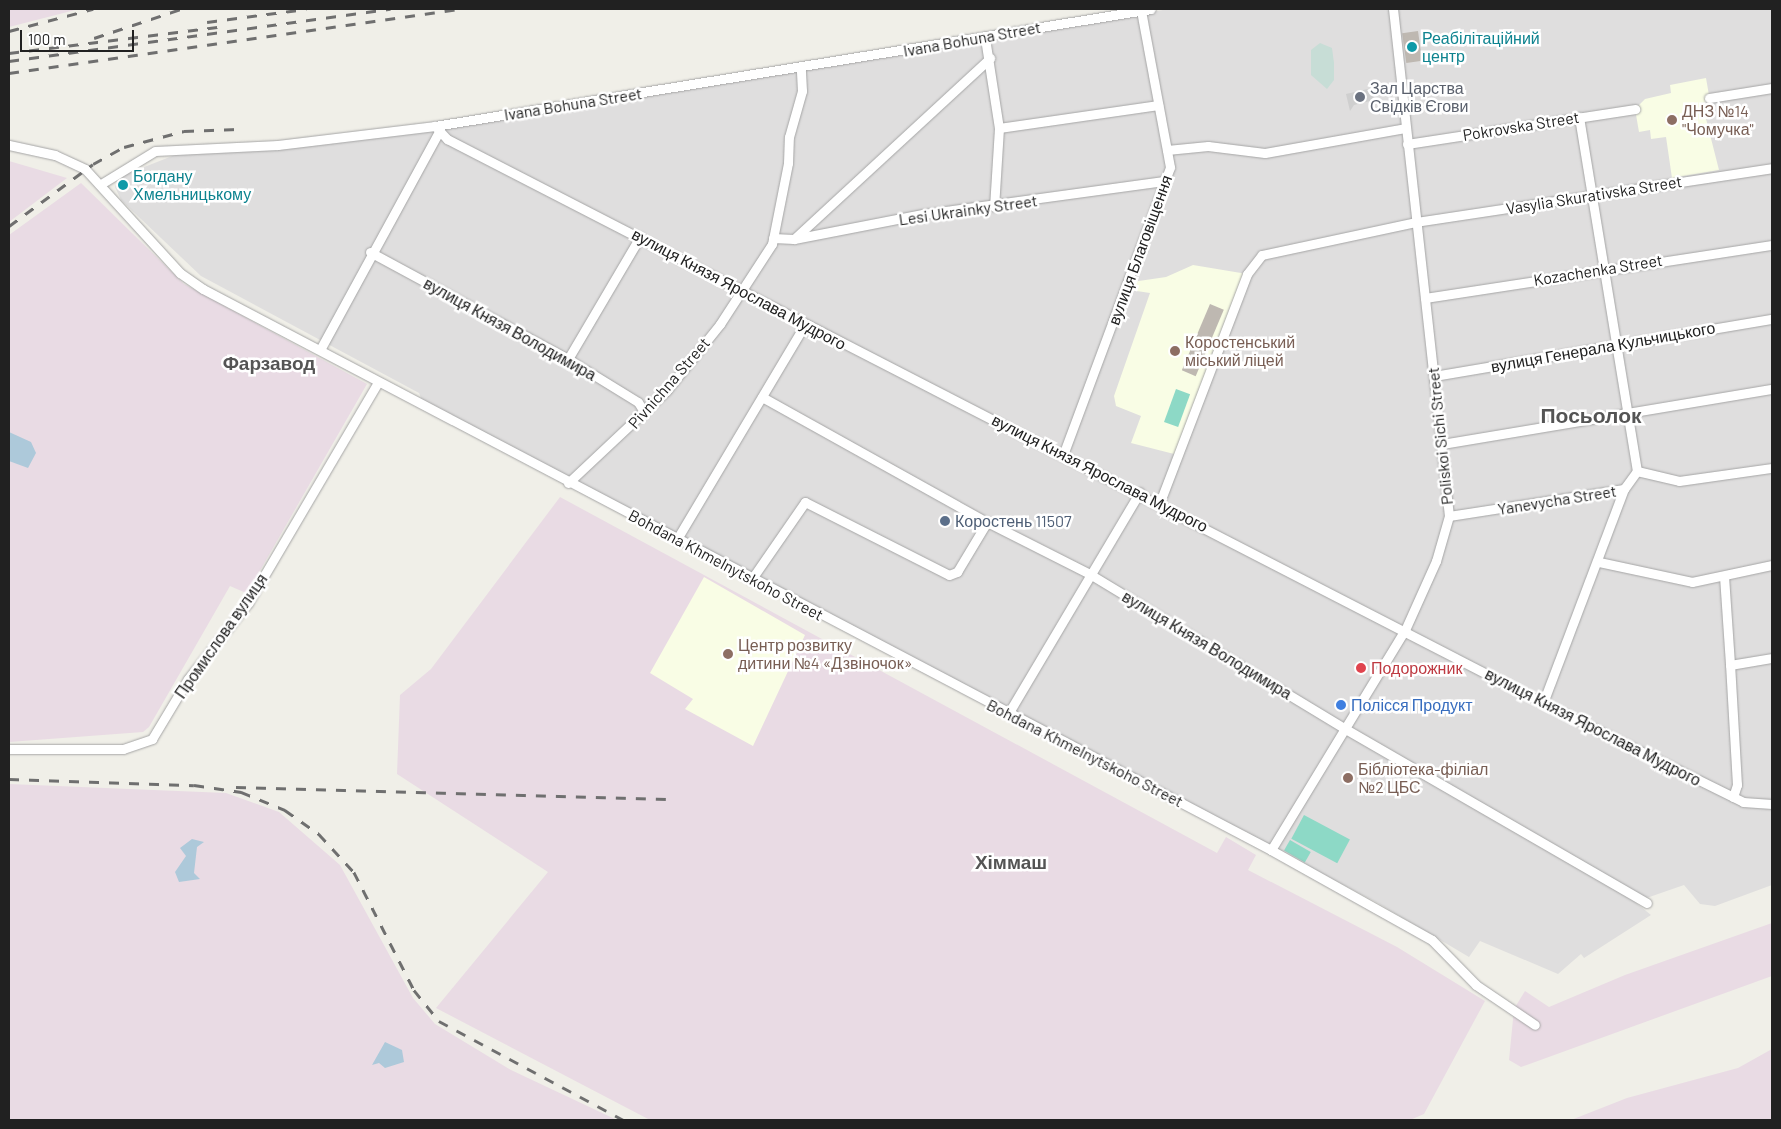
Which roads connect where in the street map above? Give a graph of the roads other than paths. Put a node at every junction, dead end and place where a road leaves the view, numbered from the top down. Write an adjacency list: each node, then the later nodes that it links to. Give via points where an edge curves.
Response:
1 (1146, 9): 3 (street, Ivana Bohuna Street); 8 (street, вулиця Благовіщення)
2 (1393, 9): 12 (street, Poliskoi Sichi Street)
3 (985, 38): 4 (street); 5 (street, Ivana Bohuna Street)
4 (990, 58): 11 (street); 25 (street)
5 (801, 68): 13 (street, Ivana Bohuna Street); 24 (street, Pivnichna Street, via 802,91 789,137 788,163)
6 (1772, 88): 7 (street)
7 (1709, 98)
8 (1158, 105): 11 (street); 16 (street, вулиця Благовіщення)
9 (1636, 109): 10 (street, Pokrovska Street)
10 (1580, 117): 14 (street, Pokrovska Street); 20 (street)
11 (999, 128): 21 (street)
12 (1405, 128): 14 (street, Poliskoi Sichi Street); 16 (street, via 1265,153 1208,146)
13 (436, 129): 19 (street, Ivana Bohuna Street, via 156,152); 23 (street, вулиця Князя Ярослава Мудрого); 27 (street)
14 (1407, 144): 22 (street, Poliskoi Sichi Street)
15 (9, 145): 19 (street, via 68,160)
16 (1167, 150): 18 (street, вулиця Благовіщення, via 1170,167)
17 (1772, 168): 20 (street, Vasylia Skurativska Street)
18 (1164, 181): 21 (street, Lesi Ukrainky Street); 43 (street, вулиця Благовіщення)
19 (101, 184): 34 (street, Bohdana Khmelnytskoho Street, via 180,273)
20 (1593, 196): 22 (street, Vasylia Skurativska Street); 28 (street)
21 (994, 207): 25 (street, Lesi Ukrainky Street, via 923,214)
22 (1416, 222): 30 (street, Poliskoi Sichi Street); 49 (street, Vasylia Skurativska Street, via 1262,255 1252,262)
23 (640, 237): 29 (street, вулиця Князя Ярослава Мудрого); 35 (street)
24 (773, 238): 25 (street, Lesi Ukrainky Street); 29 (street, Pivnichna Street)
25 (794, 239)
26 (1772, 245): 28 (street, Kozachenka Street)
27 (370, 252): 34 (street); 35 (street, вулиця Князя Володимира)
28 (1604, 269): 30 (street, Kozachenka Street); 33 (street)
29 (741, 290): 32 (street, вулиця Князя Ярослава Мудрого); 40 (street, Pivnichna Street, via 720,324)
30 (1425, 298): 36 (street, Poliskoi Sichi Street)
31 (1772, 319): 33 (street, вулиця Генерала Кульчицького)
32 (805, 324): 39 (street); 43 (street, вулиця Князя Ярослава Мудрого)
33 (1616, 343): 36 (street, вулиця Генерала Кульчицького); 41 (street)
34 (320, 348): 37 (street, Bohdana Khmelnytskoho Street)
35 (568, 359): 40 (street, вулиця Князя Володимира, via 638,402)
36 (1434, 376): 42 (street, Poliskoi Sichi Street)
37 (378, 382): 46 (street, Bohdana Khmelnytskoho Street); 64 (street, Промислова вулиця, via 248,603 188,679 152,739 122,749)
38 (1772, 389): 41 (street)
39 (762, 397): 51 (street, вулиця Князя Володимира); 52 (street)
40 (644, 412): 46 (street, Pivnichna Street)
41 (1628, 413): 42 (street); 45 (street)
42 (1442, 444): 50 (street, Poliskoi Sichi Street)
43 (1063, 454): 48 (street, вулиця Князя Ярослава Мудрого)
44 (1772, 468): 45 (street, Yanevycha Street, via 1680,481)
45 (1637, 470): 47 (street, Yanevycha Street)
46 (568, 483): 52 (street, Bohdana Khmelnytskoho Street)
47 (1624, 489): 50 (street, Yanevycha Street); 53 (street)
48 (1140, 492): 49 (street, вулиця Князя Ярослава Мудрого); 55 (street)
49 (1160, 502): 58 (street, вулиця Князя Ярослава Мудрого)
50 (1449, 516): 58 (street, Poliskoi Sichi Street, via 1436,561)
51 (987, 522): 55 (street, вулиця Князя Володимира); 57 (street, via 957,572 949,575 805,502)
52 (677, 539): 57 (street, Bohdana Khmelnytskoho Street)
53 (1600, 562): 56 (street, via 1692,582); 61 (street)
54 (1772, 564): 56 (street)
55 (1088, 573): 62 (street); 63 (street, вулиця Князя Володимира)
56 (1724, 576): 60 (street)
57 (751, 580): 62 (street, Bohdana Khmelnytskoho Street)
58 (1405, 630): 61 (street, вулиця Князя Ярослава Мудрого); 63 (street, Poliskoi Sichi Street)
59 (1772, 658): 60 (street)
60 (1730, 664): 65 (street, via 1737,785)
61 (1542, 703): 65 (street, вулиця Князя Ярослава Мудрого)
62 (1008, 714): 67 (street, Bohdana Khmelnytskoho Street)
63 (1342, 727): 67 (street, Poliskoi Sichi Street); 68 (street, вулиця Князя Володимира)
64 (9, 749)
65 (1733, 797): 66 (street, вулиця Князя Ярослава Мудрого, via 1751,805)
66 (1772, 804)
67 (1270, 850): 69 (street, Bohdana Khmelnytskoho Street, via 1432,940 1476,985)
68 (1647, 903)
69 (1535, 1025)

